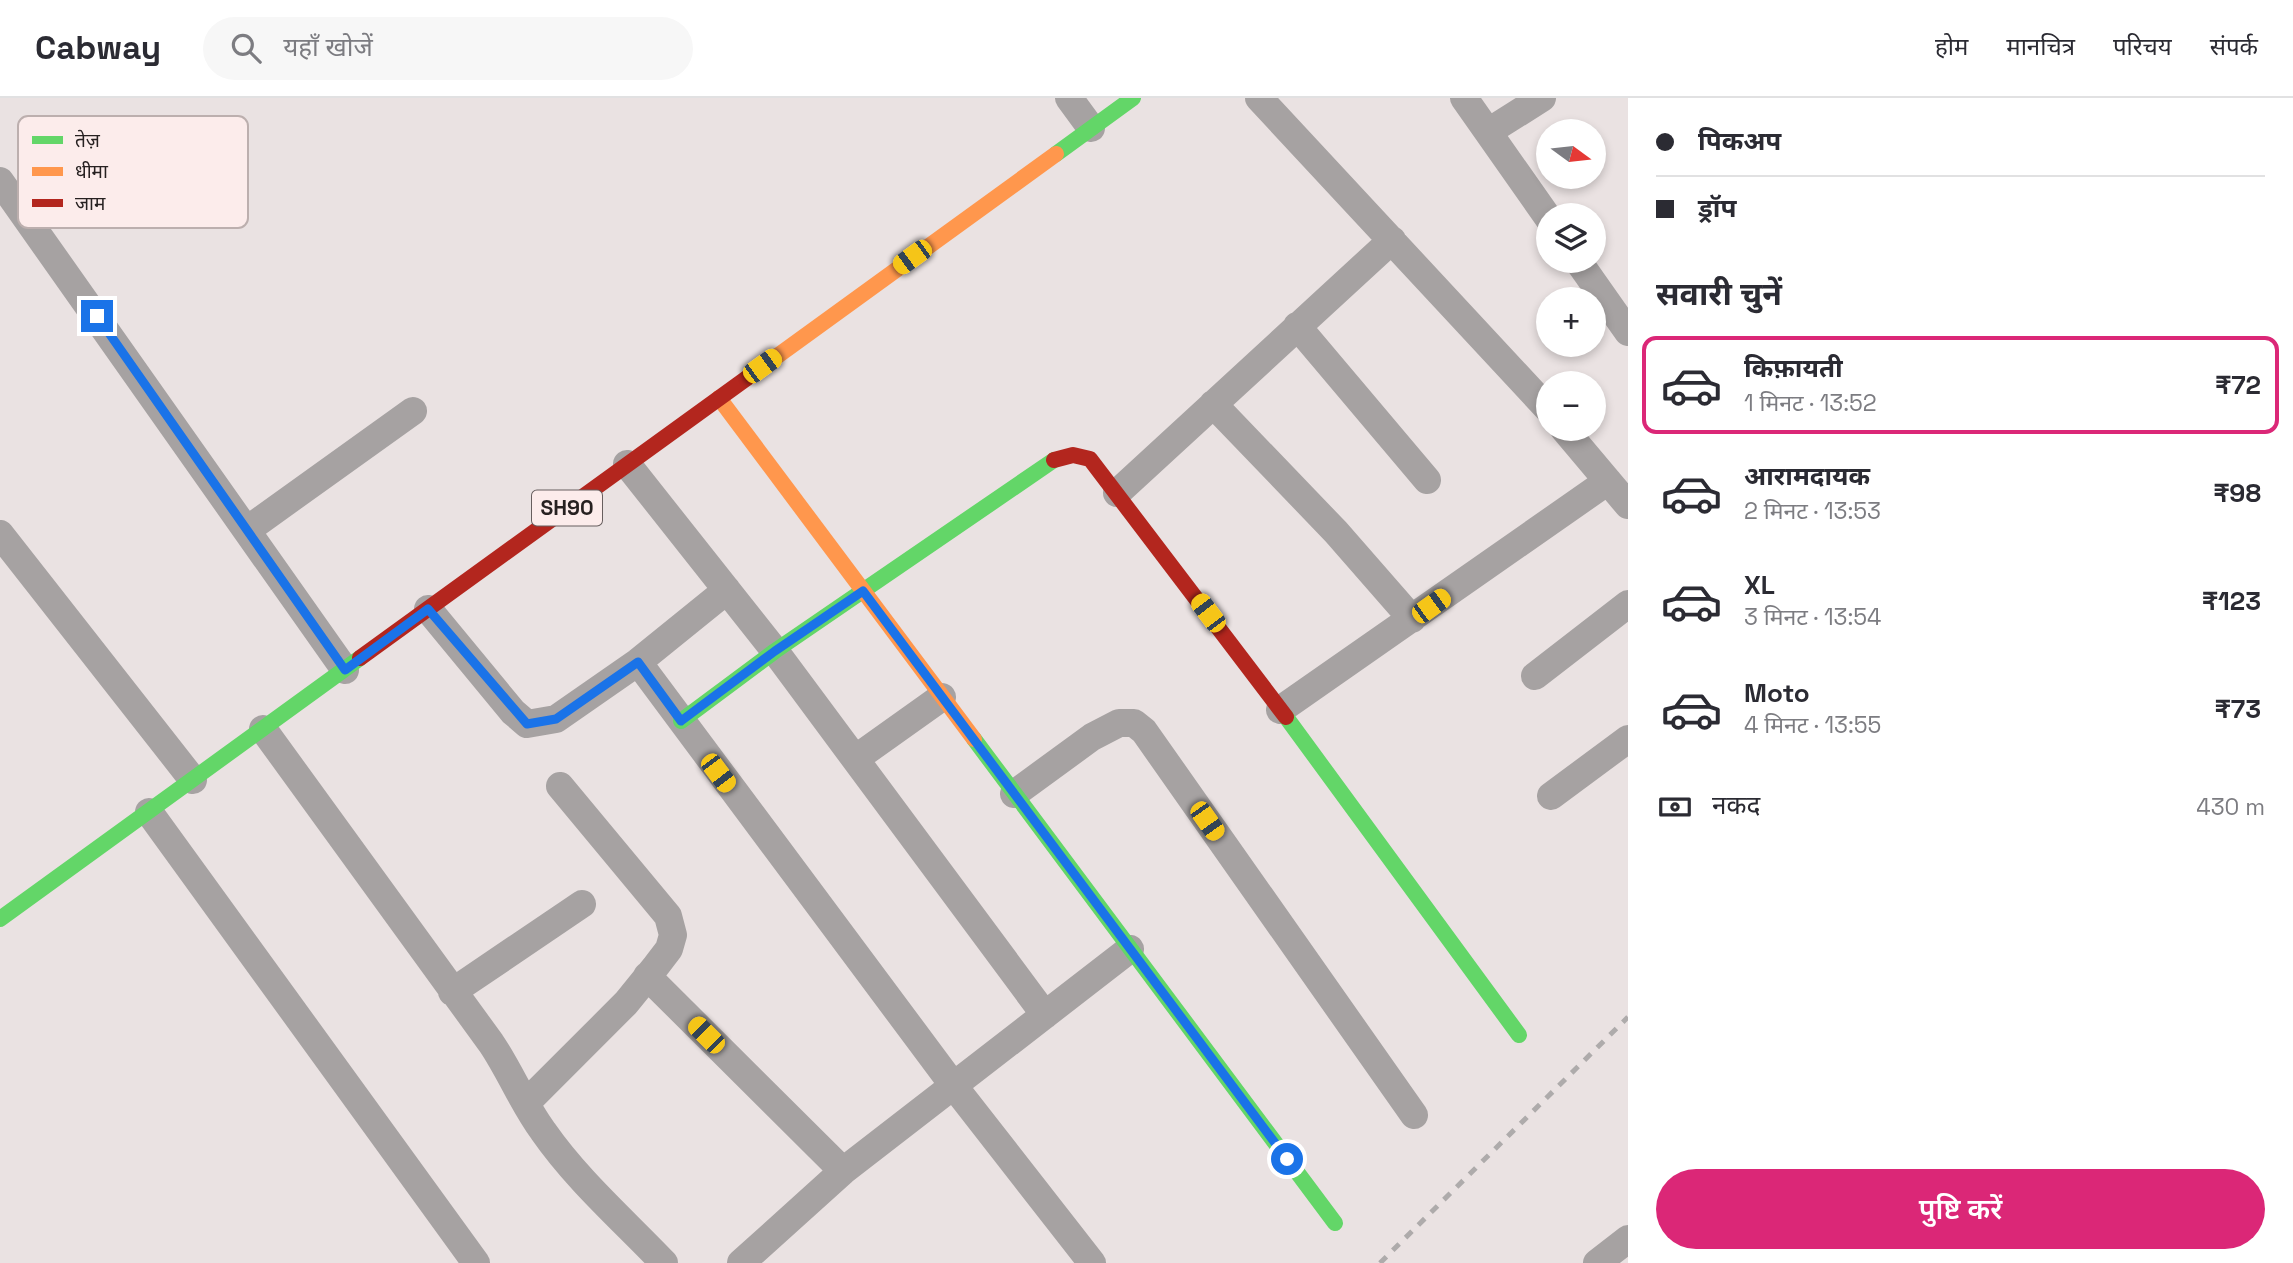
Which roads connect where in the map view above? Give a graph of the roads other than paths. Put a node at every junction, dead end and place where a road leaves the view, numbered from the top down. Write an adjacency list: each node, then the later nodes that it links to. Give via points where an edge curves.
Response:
1 (1069, 98): 6 (street)
2 (1133, 98): 6 (street, SH90)
3 (1259, 98): 12 (street)
4 (1464, 98): 7 (street)
5 (1542, 98): 7 (street)
6 (1091, 128): 17 (street, SH90)
7 (1488, 132): 9 (street)
8 (0, 181): 10 (street)
9 (1538, 203)
10 (18, 206)
11 (33, 228): 26 (street)
12 (1392, 240): 14 (street); 16 (street)
13 (1587, 273): 15 (street)
14 (1297, 326): 18 (street); 22 (street)
15 (1628, 331)
16 (1536, 396)
17 (719, 398): 21 (street, SH90); 29 (street)
18 (1213, 404): 24 (street); 32 (street)
19 (412, 411): 26 (street)
20 (1574, 441): 23 (street)
21 (627, 464): 28 (street); 31 (street, SH90)
22 (1427, 480)
23 (1608, 481): 25 (street); 32 (street)
24 (1118, 494): 29 (street, via 1090,458 1064,455); 38 (street)
25 (1628, 505)
26 (247, 530): 35 (street)
27 (0, 534): 43 (street)
28 (727, 590): 33 (street); 34 (street)
29 (863, 591): 33 (street); 37 (street)
30 (1628, 604): 36 (street)
31 (428, 609): 34 (street, via 527,724 556,719); 35 (street, SH90)
32 (1412, 619): 38 (street)
33 (775, 651): 39 (street); 42 (street)
34 (638, 662): 39 (street)
35 (345, 670): 40 (street, SH90)
36 (1535, 676)
37 (942, 697): 42 (street); 45 (street)
38 (1280, 709): 54 (street)
39 (681, 721): 55 (street)
40 (263, 729): 43 (street, SH90); 52 (street)
41 (1628, 739): 46 (street)
42 (855, 760): 53 (street)
43 (194, 780): 47 (street, SH90)
44 (559, 786): 51 (street, via 668,916 673,935 669,948)
45 (1014, 794): 50 (street); 57 (street, via 1109,727 1134,723 1144,731)
46 (1551, 796)
47 (149, 812): 49 (street, SH90); 61 (street)
48 (582, 904): 52 (street)
49 (0, 919)
50 (1130, 949): 53 (street); 59 (street)
51 (648, 976): 56 (street); 58 (street)
52 (452, 992): 56 (street, via 514,1077)
53 (1045, 1015): 55 (street)
54 (1519, 1035)
55 (953, 1085): 58 (street); 64 (street)
56 (526, 1103): 62 (street, via 567,1162)
57 (1414, 1115)
58 (843, 1171): 63 (street)
59 (1335, 1223)
60 (1628, 1239): 65 (street)
61 (476, 1263)
62 (664, 1263)
63 (741, 1263)
64 (1092, 1263)
65 (1597, 1263)

